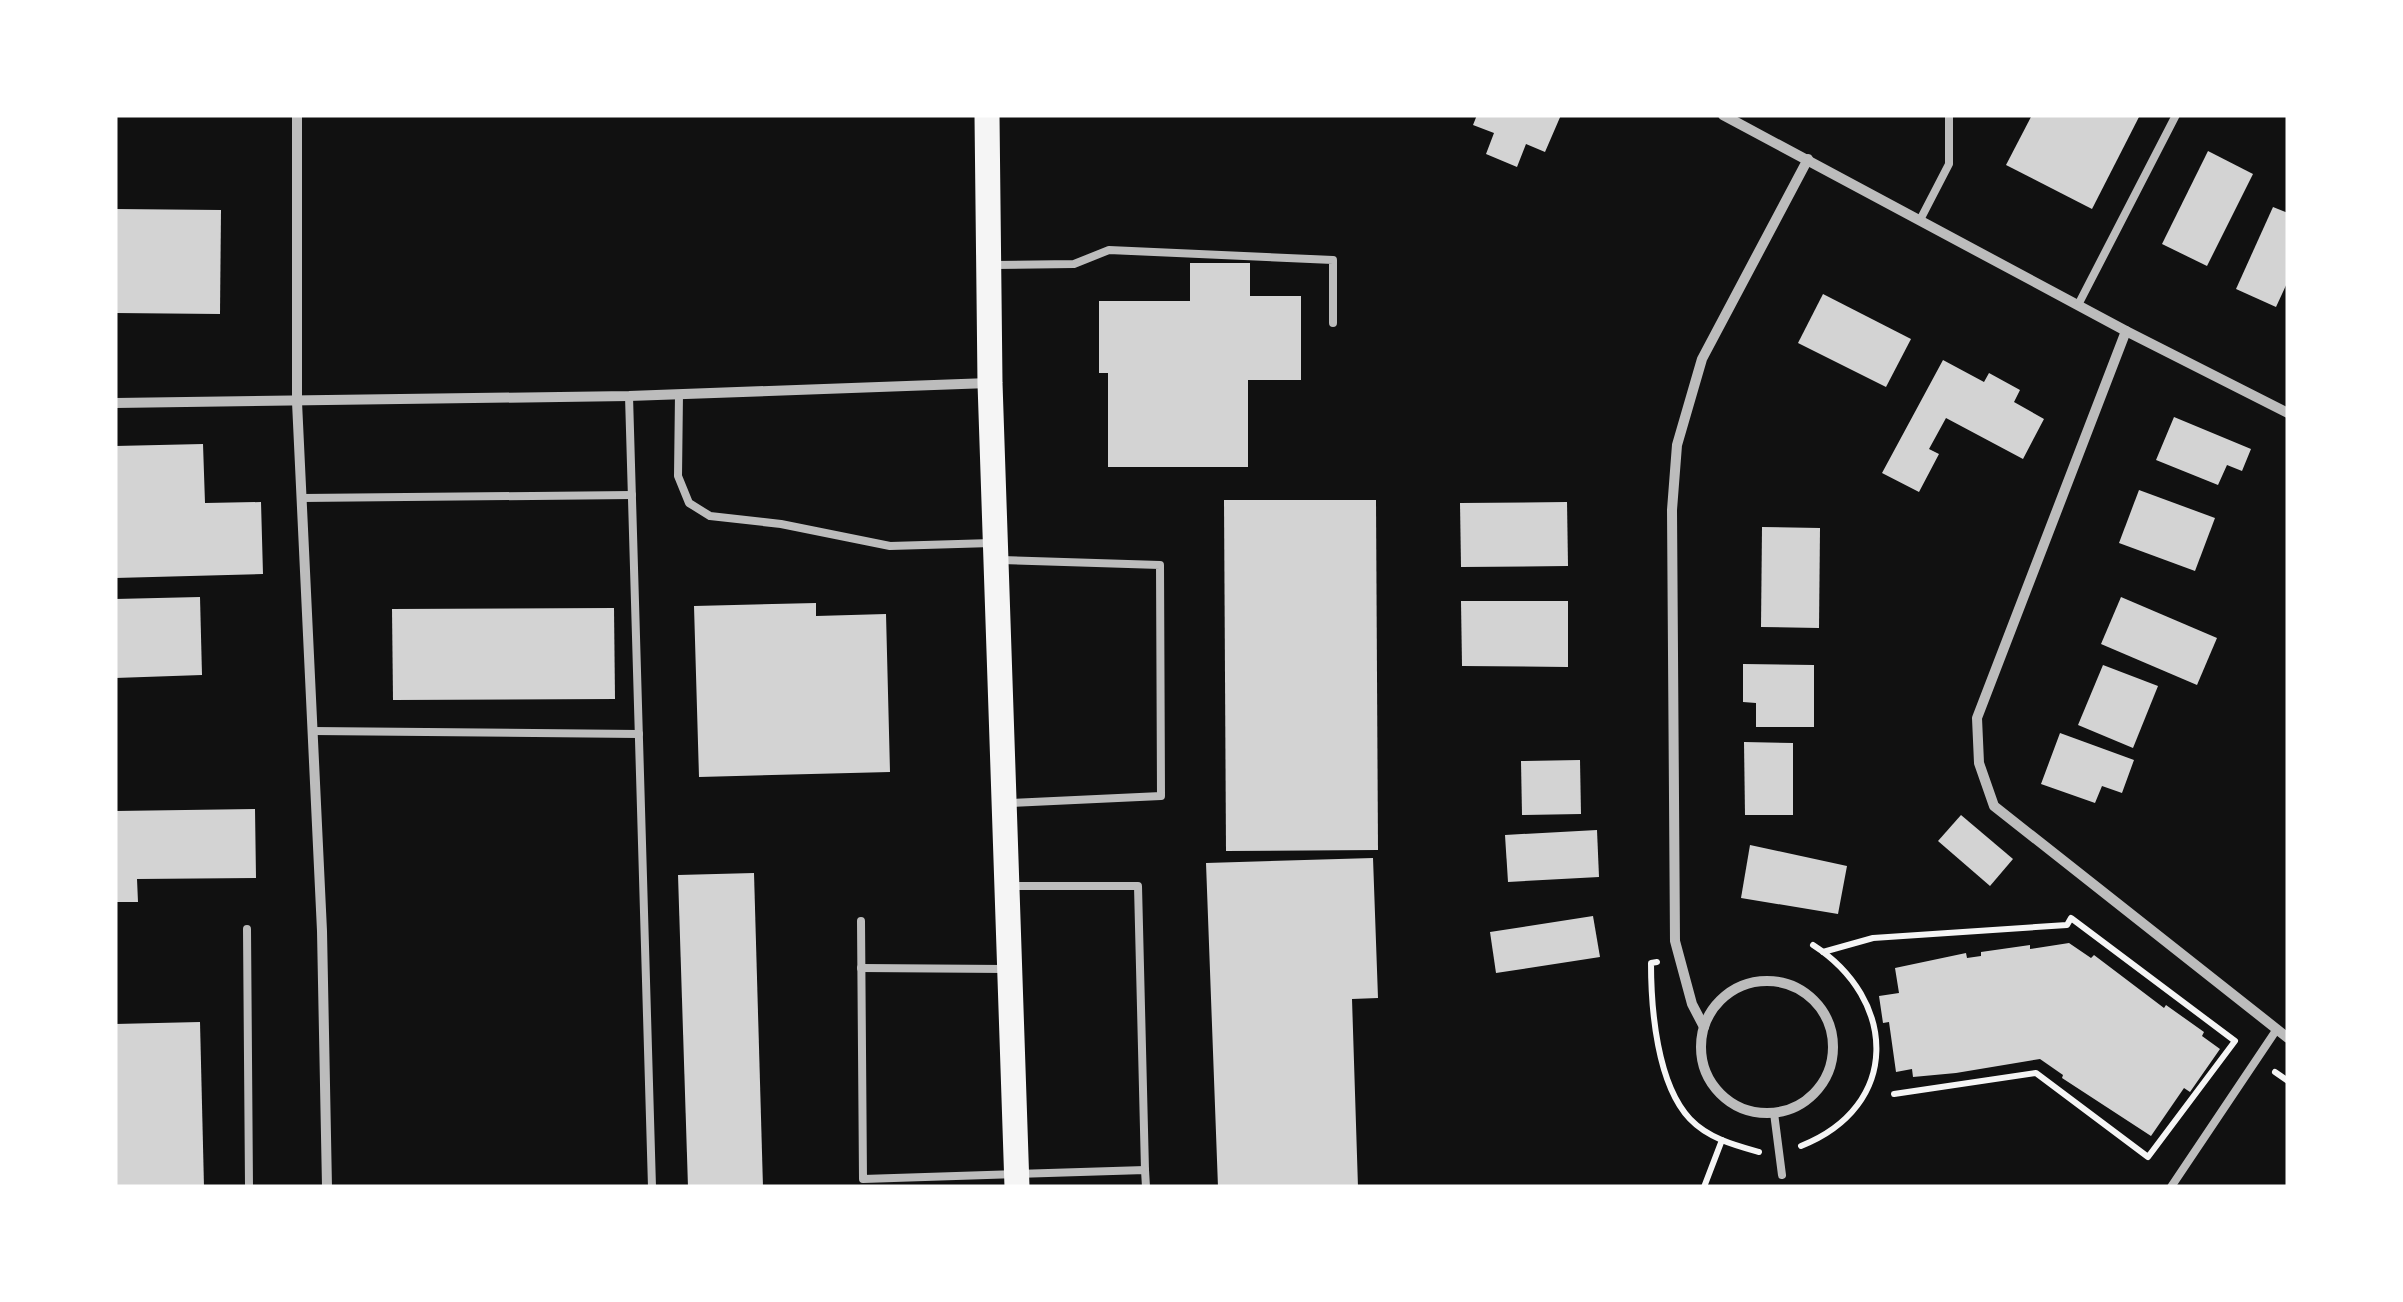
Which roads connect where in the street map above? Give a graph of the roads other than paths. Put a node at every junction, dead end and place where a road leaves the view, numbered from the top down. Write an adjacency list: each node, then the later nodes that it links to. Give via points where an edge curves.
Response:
1 (296, 115): 15 (street)
2 (987, 115): 8 (main road)
3 (1723, 115): 6 (street)
4 (1949, 115): 7 (lane, via 1949,164)
5 (2176, 115): 9 (lane)
6 (1808, 159): 7 (street); 29 (street, via 1702,359 1677,445 1676,941)
7 (1920, 220): 9 (street)
8 (989, 265): 10 (lane, via 1074,264 1109,250 1333,260); 12 (main road)
9 (2078, 304): 11 (street)
10 (1334, 323)
11 (2126, 330): 17 (street); 30 (street, via 1976,718 1979,763 1994,806)
12 (990, 383): 13 (street); 20 (main road)
13 (680, 394): 14 (street); 20 (lane, via 678,476 689,503 710,516 890,546)
14 (629, 396): 15 (street); 18 (lane)
15 (297, 402): 16 (street); 19 (street)
16 (115, 403)
17 (2288, 413)
18 (632, 495): 19 (lane); 22 (lane)
19 (302, 498): 21 (street)
20 (996, 551): 23 (main road); 23 (lane, via 1160,565 1161,796)
21 (312, 730): 22 (lane); 37 (street)
22 (639, 734): 38 (lane)
23 (1004, 803): 24 (main road)
24 (1007, 886): 28 (main road); 33 (lane, via 1138,886)
25 (860, 921): 27 (lane)
26 (248, 929): 36 (lane)
27 (861, 968): 28 (lane); 35 (lane, via 863,1178)
28 (1010, 970): 35 (main road)
29 (1704, 1027): 32 (street, via 1702,1062 1716,1089 1743,1109); 32 (street, via 1720,1000 1758,982 1792,986 1818,1005 1832,1035 1829,1070 1802,1103)
30 (2277, 1029): 31 (street); 40 (lane)
31 (2288, 1038)
32 (1774, 1113): 34 (lane)
33 (1145, 1170): 35 (lane); 39 (lane)
34 (1782, 1174)
35 (1016, 1180)
36 (249, 1187)
37 (327, 1187)
38 (652, 1187)
39 (1146, 1187)
40 (2171, 1187)

